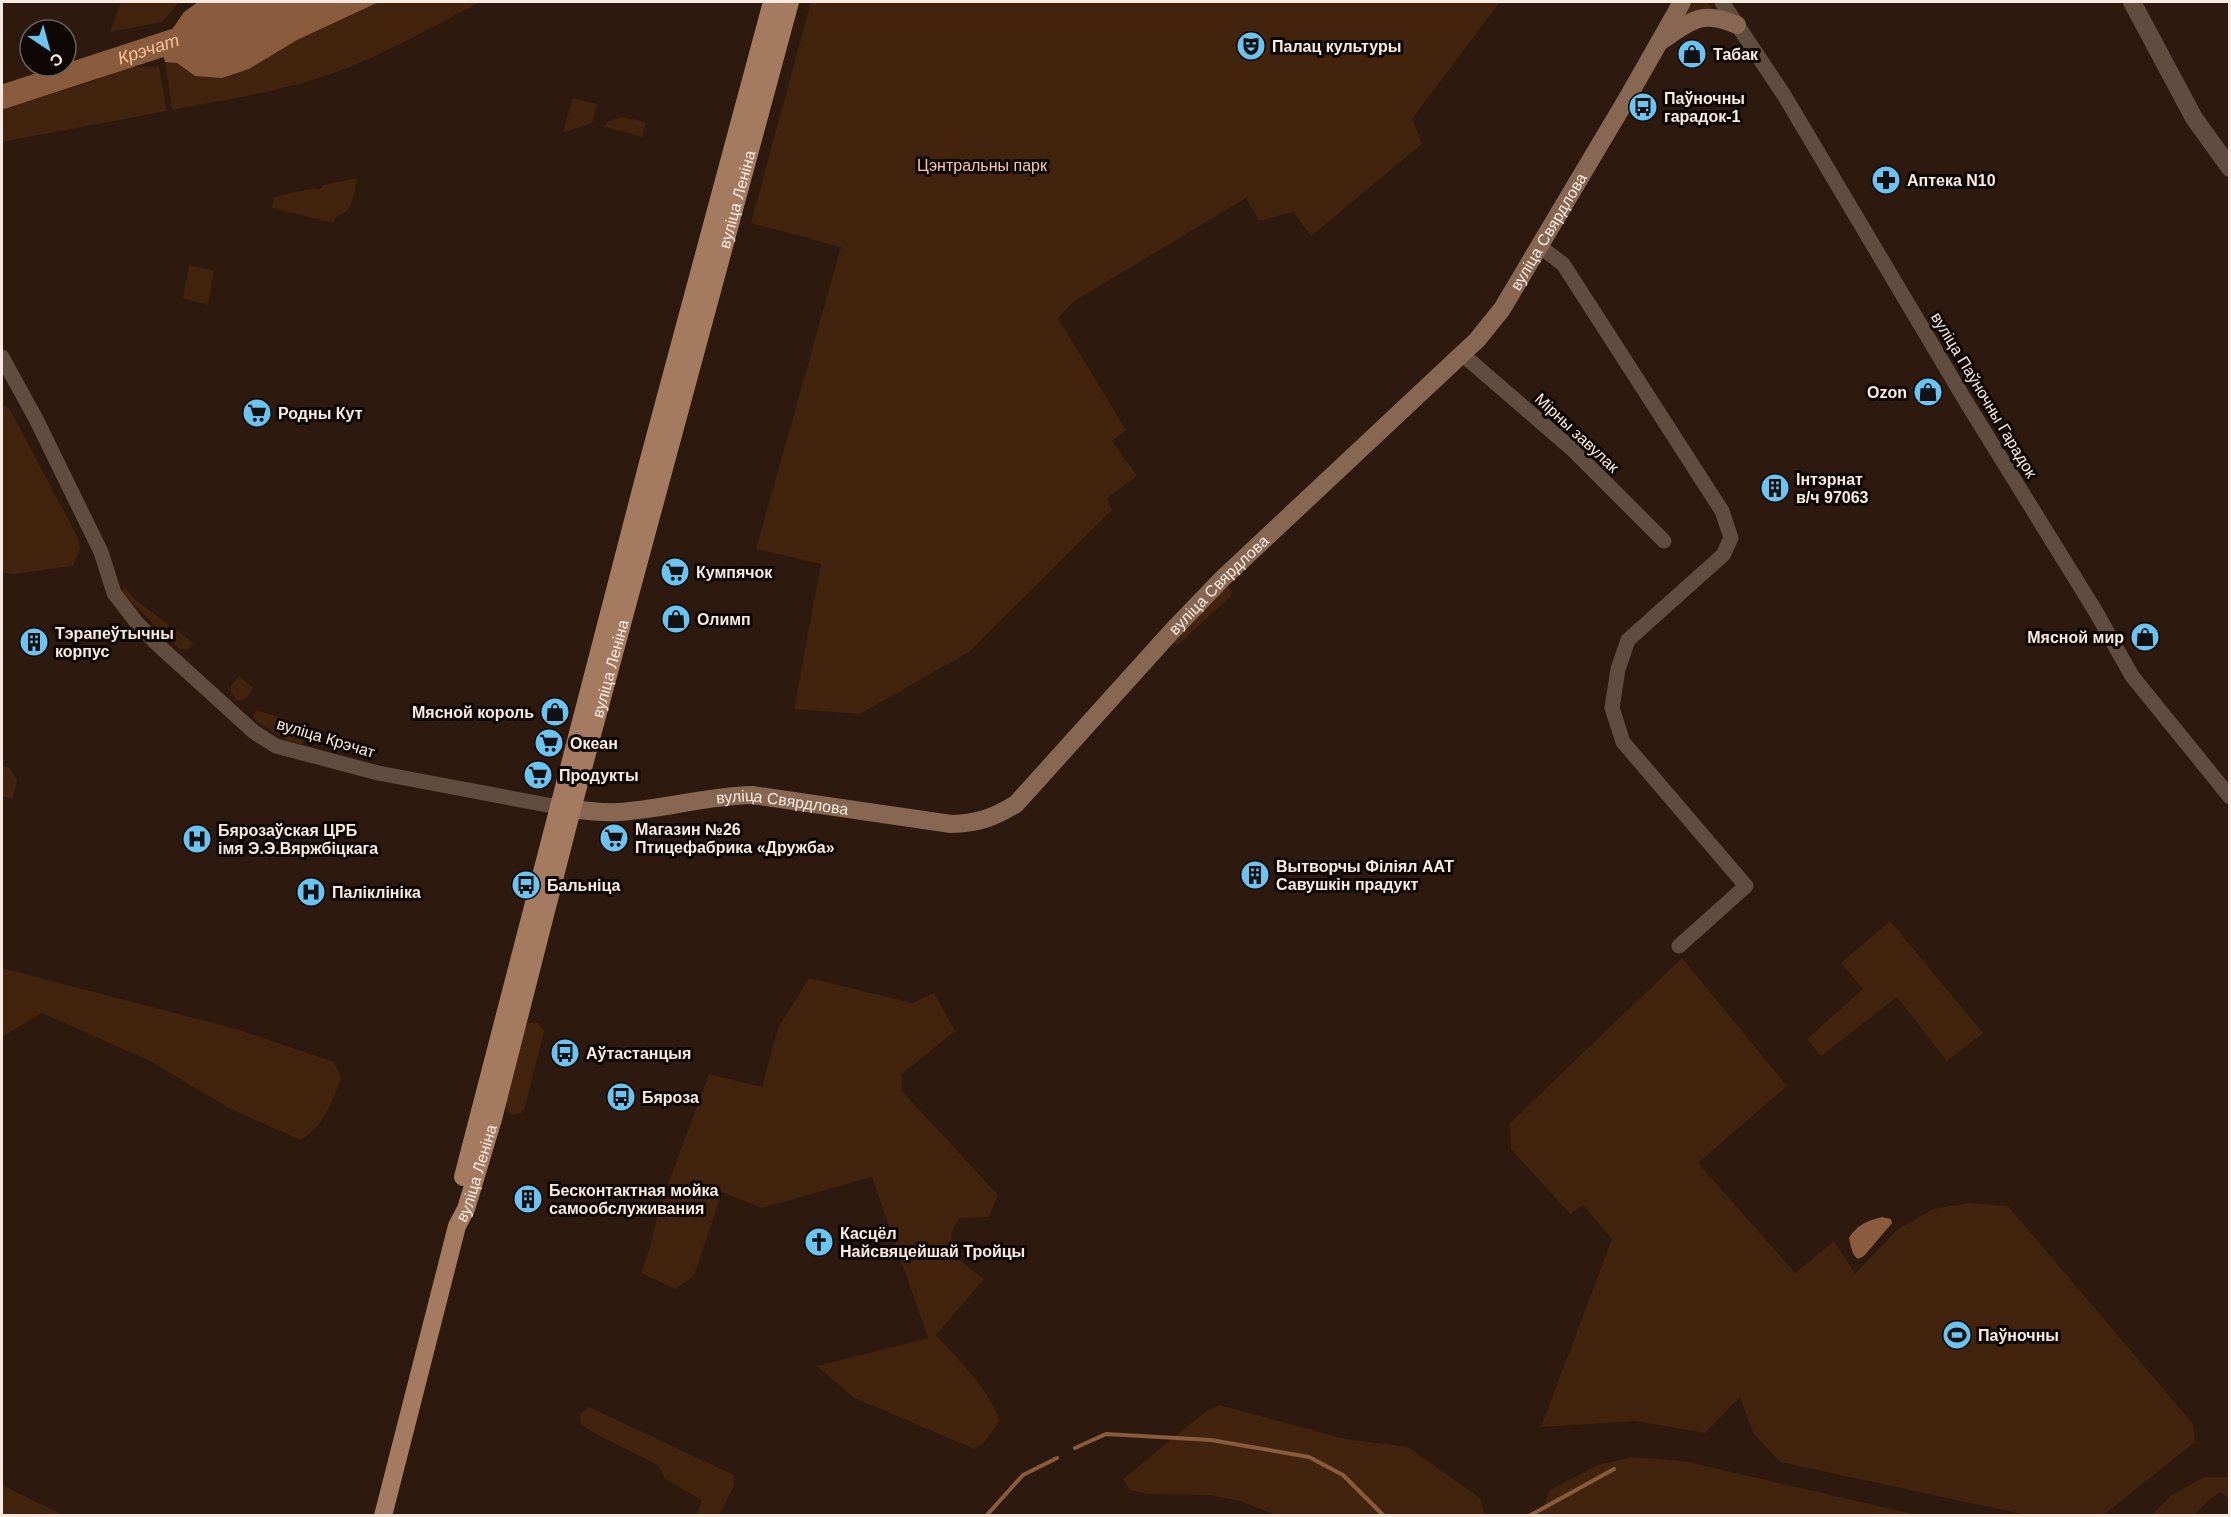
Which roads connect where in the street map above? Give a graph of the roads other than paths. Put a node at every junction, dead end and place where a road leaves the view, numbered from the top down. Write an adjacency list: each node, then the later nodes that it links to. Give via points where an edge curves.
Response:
1 (772, 2): 14 (main road, вуліца Леніна)
2 (790, 2): 14 (main road, вуліца Леніна)
3 (1682, 2): 7 (main road, вуліца Свярдлова)
4 (1722, 2): 6 (street, вуліца Паўночны Гарадок)
5 (2132, 2): 8 (street, via 2194,118)
6 (1737, 25): 7 (main road, via 1722,18 1704,17 1686,24); 13 (street, вуліца Паўночны Гарадок, via 1784,95 2132,676)
7 (1658, 44): 9 (main road, вуліца Свярдлова)
8 (2229, 168)
9 (1539, 246): 10 (main road, вуліца Свярдлова, via 1502,309); 15 (street, via 1563,264 1722,511 1731,538 1723,555 1628,640 1618,669 1612,708 1623,742 1746,886)
10 (1462, 354): 12 (street, Мірны завулак, via 1572,449); 14 (main road, вуліца Свярдлова, via 1222,579 1033,787 996,816 975,823 951,824 752,795 728,795 618,812)
11 (2, 357): 14 (street, вуліца Крэчат, via 101,552 114,593 157,644 254,732 276,746 378,773)
12 (1664, 542)
13 (2229, 797)
14 (565, 808): 16 (main road, вуліца Леніна, via 456,1205 457,1226)
15 (1679, 945)
16 (382, 1515)

